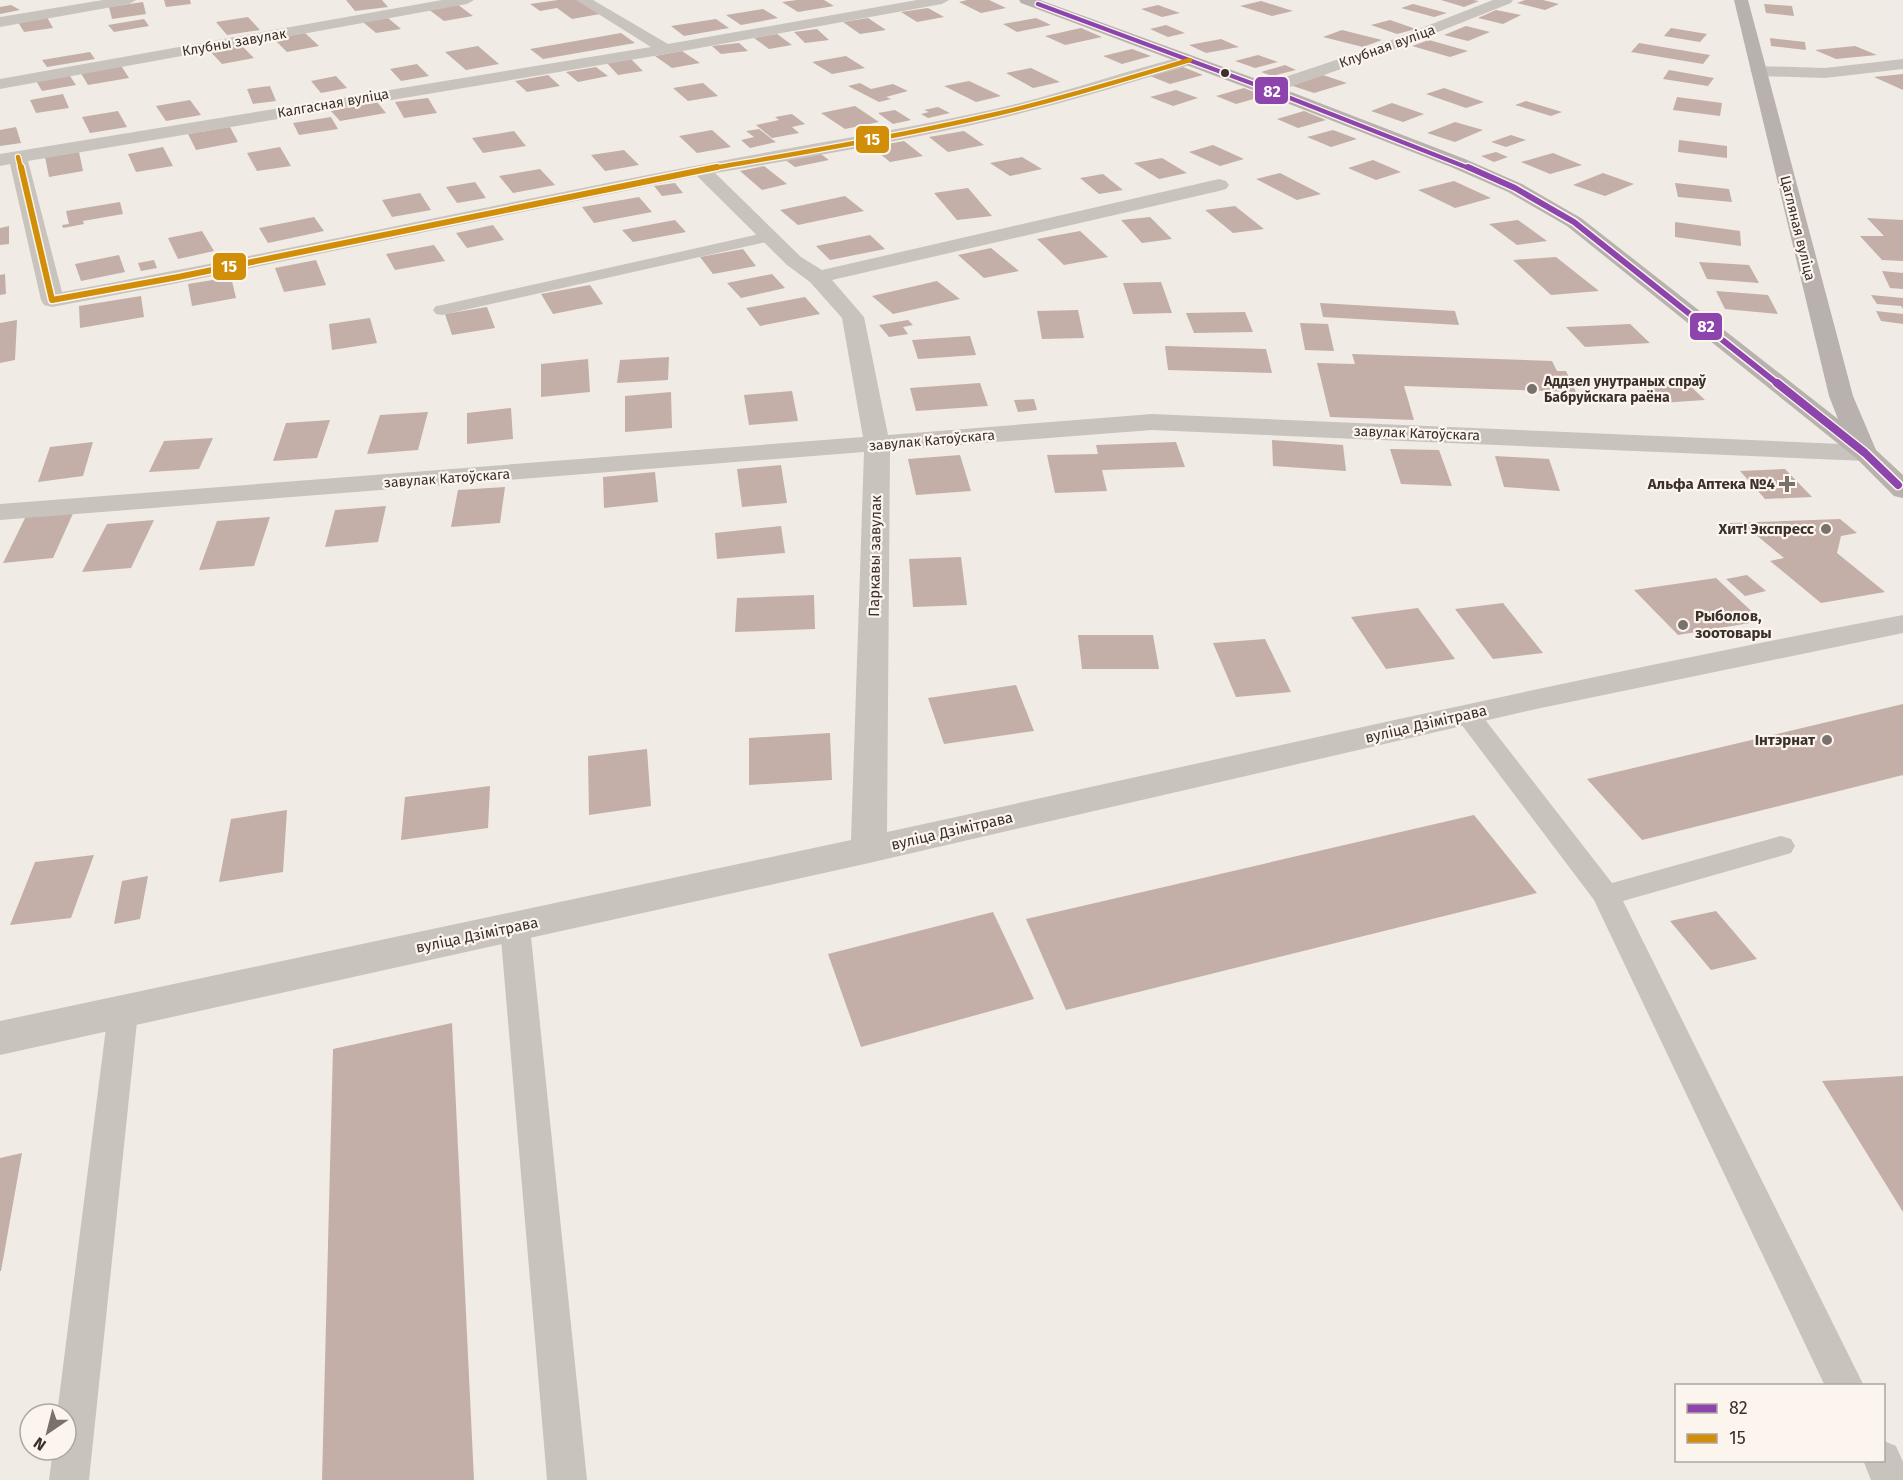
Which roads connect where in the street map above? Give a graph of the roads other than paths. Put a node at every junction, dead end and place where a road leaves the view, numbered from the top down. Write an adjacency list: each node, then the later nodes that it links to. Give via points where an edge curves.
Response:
1 (23, 0): 9 (street)
2 (129, 0): 9 (street)
3 (467, 0): 15 (street, Клубны завулак)
4 (583, 0): 11 (street)
5 (942, 0): 11 (street, Калгасная вуліца)
6 (1026, 0): 12 (main road)
7 (1506, 0): 16 (street, Клубная вуліца, via 1370,54)
8 (1741, 0): 14 (main road, Цагляная вуліца)
9 (54, 13): 10 (street)
10 (0, 22)
11 (666, 49): 17 (street, Калгасная вуліца)
12 (1190, 60): 16 (main road); 18 (street, via 996,114)
13 (1903, 64): 14 (street, via 1825,74)
14 (1758, 71): 24 (main road, Цагляная вуліца, via 1841,396)
15 (0, 84)
16 (1267, 89): 24 (main road, via 1458,163 1515,188 1574,222)
17 (9, 158): 18 (street, via 52,300)
18 (701, 170): 20 (street, Паркавы завулак)
19 (1219, 185): 21 (street)
20 (769, 237): 21 (street, Паркавы завулак, via 794,261); 22 (lane)
21 (819, 277): 23 (street, Паркавы завулак, via 853,317)
22 (442, 310)
23 (878, 445): 24 (street, завулак Катоўскага, via 1152,422); 26 (street, завулак Катоўскага); 30 (street, Паркавы завулак)
24 (1865, 453): 25 (main road)
25 (1897, 479)
26 (0, 512)
27 (1903, 624): 28 (street, вуліца Дзімітрава)
28 (1467, 714): 30 (street, вуліца Дзімітрава); 31 (lane)
29 (1781, 846): 31 (lane)
30 (869, 849): 32 (street, вуліца Дзімітрава)
31 (1606, 895): 35 (lane)
32 (515, 927): 33 (street, вуліца Дзімітрава); 38 (lane)
33 (123, 1012): 34 (street, вуліца Дзімітрава); 37 (lane)
34 (0, 1038)
35 (1844, 1384)
36 (1882, 1462): 39 (lane)
37 (69, 1480)
38 (567, 1480)
39 (1891, 1480)

